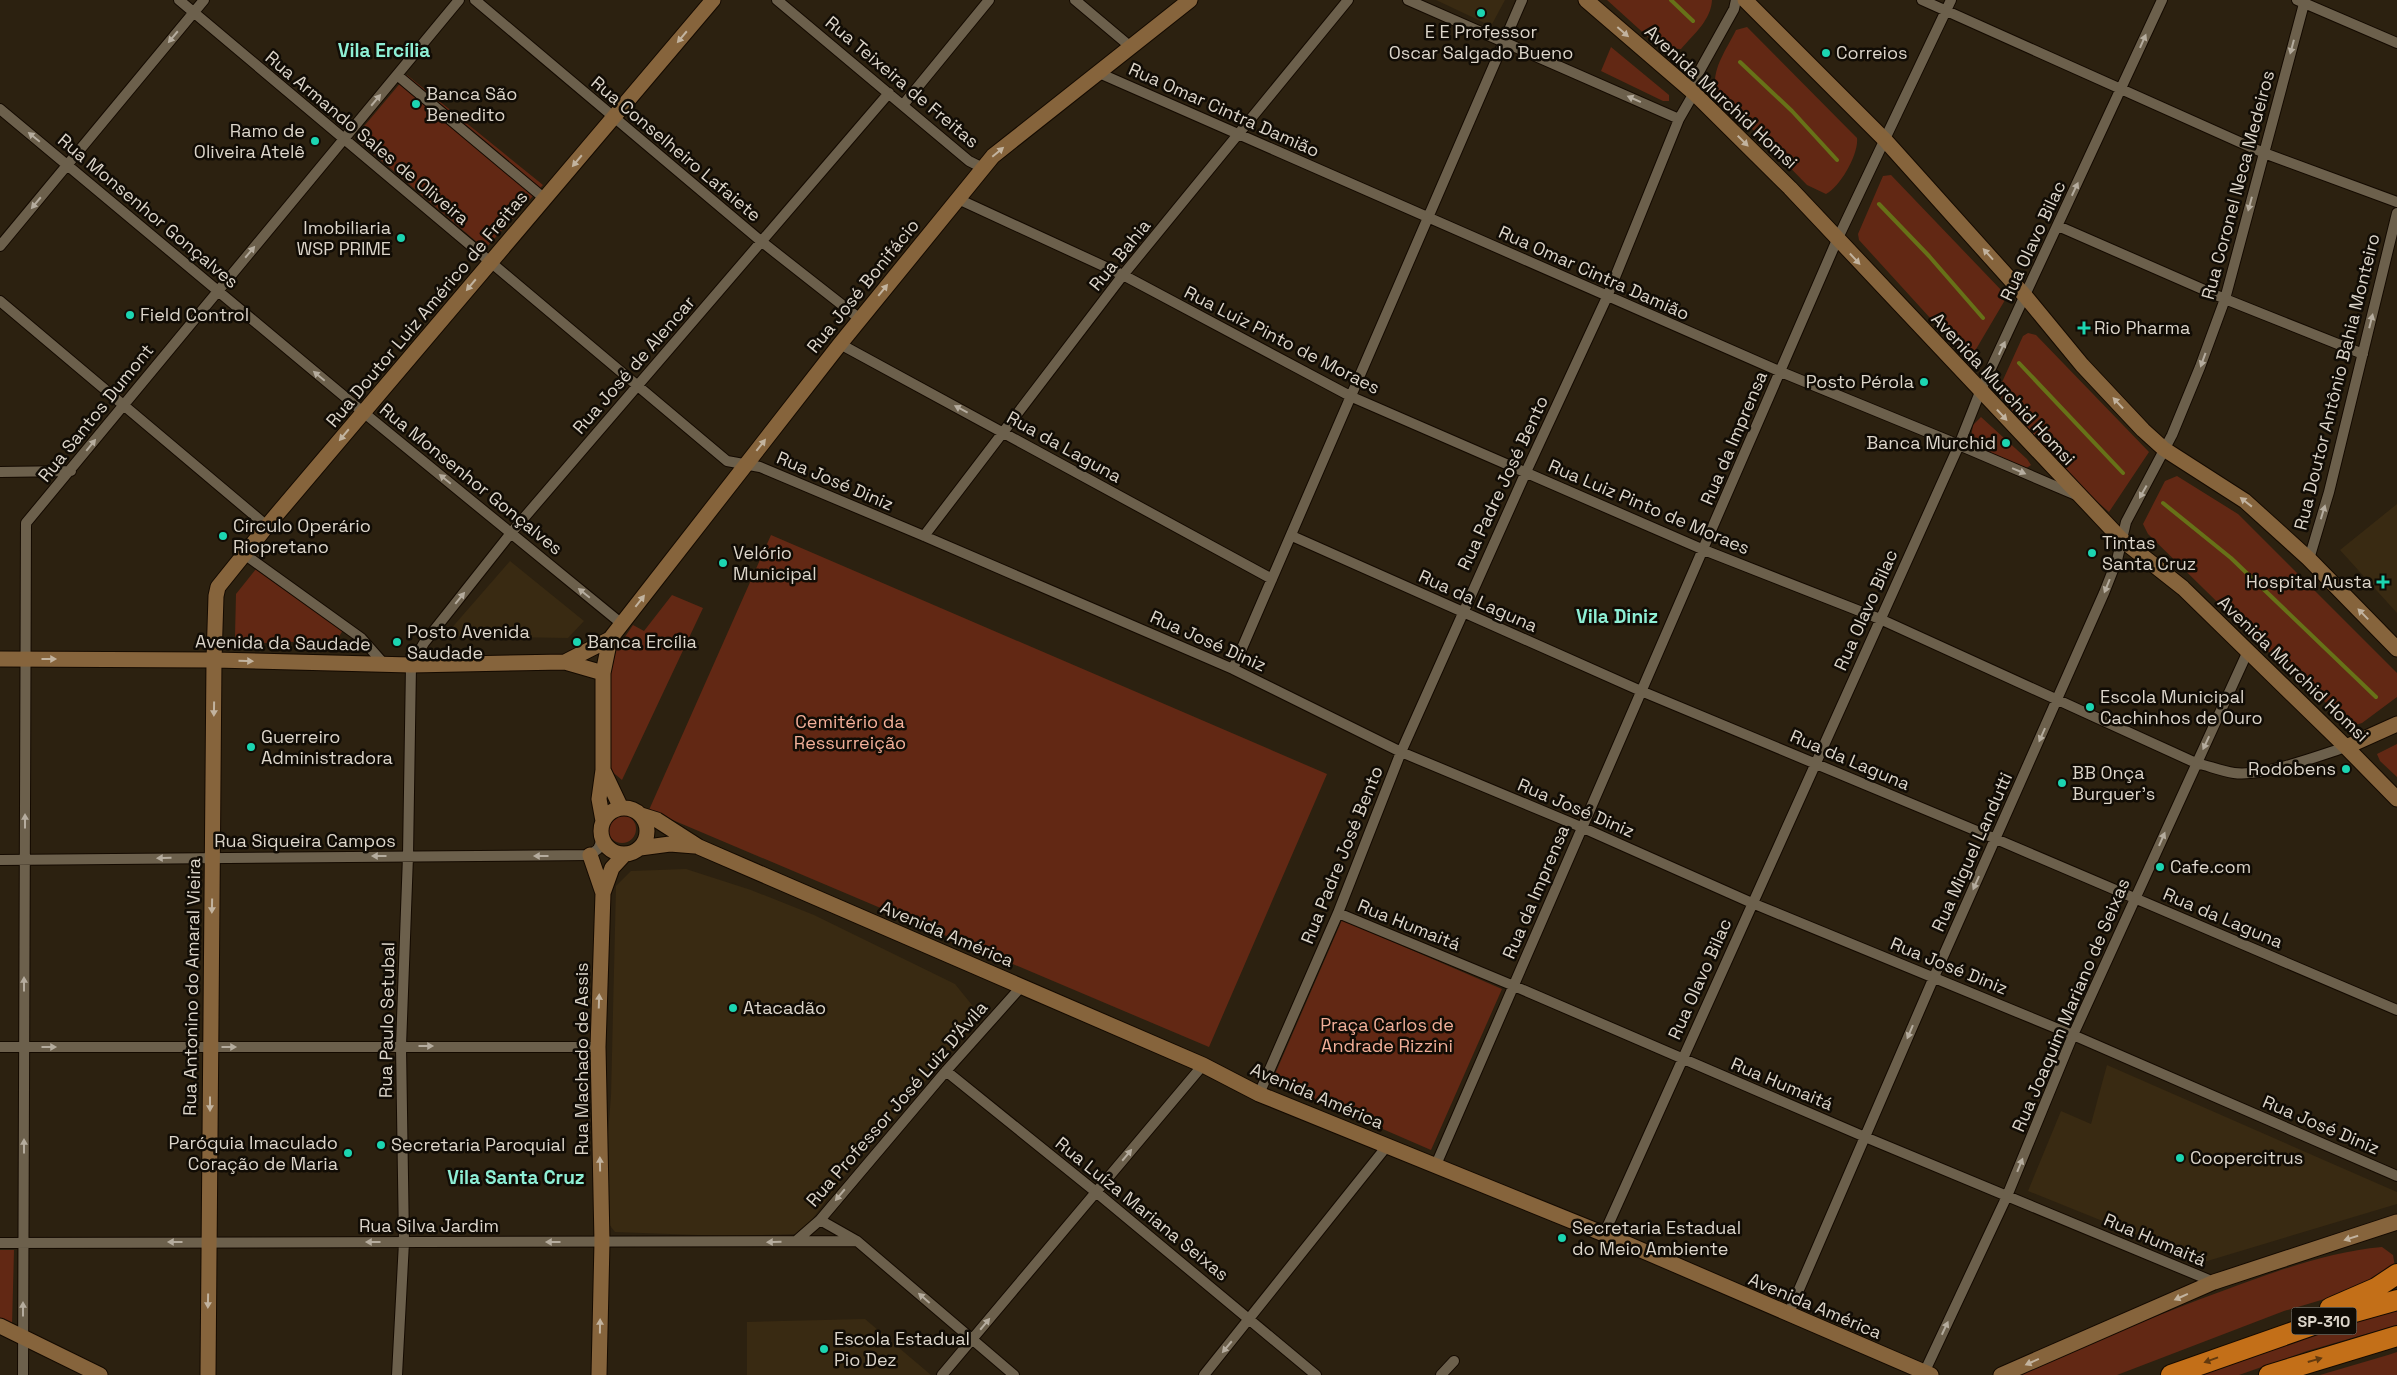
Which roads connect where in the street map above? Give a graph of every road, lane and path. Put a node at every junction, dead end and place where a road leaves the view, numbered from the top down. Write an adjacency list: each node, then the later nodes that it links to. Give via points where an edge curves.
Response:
1 (179, 0): 21 (street, Rua Armando Sales de Oliveira)
2 (204, 0): 21 (street)
3 (459, 0): 26 (street, Rua Santos Dumont)
4 (475, 0): 32 (street, Rua Conselheiro Lafaiete)
5 (713, 0): 32 (street, Rua Doutor Luiz Américo de Freitas, one-way to 32)
6 (777, 0): 28 (street, Rua Teixeira de Freitas)
7 (989, 0): 30 (street)
8 (1075, 0): 24 (street)
9 (1190, 0): 24 (street, Rua José Bonifácio)
10 (1348, 0): 34 (street, Rua Bahia)
11 (1408, 0): 22 (street)
12 (1522, 0): 22 (street)
13 (1586, 0): 29 (street, Avenida Murchid Homsi, one-way to 29)
14 (1736, 0): 29 (street, Rua Padre José Bento, via 1695,79)
15 (1745, 0): 36 (street)
16 (1922, 0): 20 (street)
17 (1952, 0): 20 (street, Rua da Imprensa)
18 (2162, 0): 27 (street, Rua Olavo Bilac, one-way to 18)
19 (2302, 1): 23 (street); 37 (street, Rua Coronel Neca Medeiros, one-way to 37)
20 (1947, 11): 27 (street); 36 (street, Rua da Imprensa)
21 (194, 12): 35 (street, Rua Armando Sales de Oliveira); 38 (street, one-way to 38)
22 (1502, 42): 33 (street, one-way to 22); 44 (street)
23 (2397, 43)
24 (1132, 48): 25 (street, Rua José Bonifácio)
25 (1099, 73): 34 (street, Rua Omar Cintra Damião); 39 (street, Rua José Bonifácio, one-way to 25, via 993,156)
26 (397, 75): 35 (street, Rua Santos Dumont, one-way to 26); 40 (street)
27 (2122, 89): 37 (street); 45 (street, Rua Olavo Bilac, one-way to 27)
28 (889, 92): 30 (street, Rua Teixeira de Freitas); 48 (street, Rua José de Alencar)
29 (1694, 93): 33 (street, Rua Padre José Bento); 47 (street, Avenida Murchid Homsi, one-way to 47, via 1790,188)
30 (903, 104): 39 (street, Rua Teixeira de Freitas, via 969,161)
31 (0, 109): 38 (street, Rua Monsenhor Gonçalves, one-way to 31)
32 (614, 118): 40 (street, Rua Doutor Luiz Américo de Freitas, one-way to 40); 48 (street, Rua Conselheiro Lafaiete)
33 (1679, 119): 53 (street, Rua Padre José Bento)
34 (1240, 134): 44 (street, Rua Omar Cintra Damião); 51 (street, Rua Bahia)
35 (344, 140): 50 (street, Rua Armando Sales de Oliveira); 52 (street, Rua Santos Dumont, one-way to 35)
36 (1885, 140): 47 (street, Rua da Imprensa); 54 (street, one-way to 36)
37 (2264, 153): 42 (street); 55 (street, Rua Coronel Neca Medeiros, one-way to 55)
38 (68, 164): 49 (street, one-way to 49); 52 (street, Rua Monsenhor Gonçalves)
39 (983, 168): 41 (street, Rua José Bonifácio)
40 (545, 199): 50 (street, Rua Doutor Luiz Américo de Freitas)
41 (958, 199): 51 (street, Rua Luiz Pinto de Moraes); 57 (street, Rua José Bonifácio, one-way to 41)
42 (2397, 202)
43 (2397, 213): 46 (street, Rua Doutor Antônio Bahia Monteiro)
44 (1428, 218): 53 (street, Rua Omar Cintra Damião); 63 (street)
45 (2058, 226): 54 (street, Rua Olavo Bilac); 55 (street)
46 (2394, 239): 59 (street, Rua Doutor Antônio Bahia Monteiro, one-way to 46)
47 (1837, 240): 60 (street, Rua da Imprensa); 62 (street, Avenida Murchid Homsi, one-way to 62)
48 (762, 242): 57 (street, Rua Conselheiro Lafaiete); 61 (street, Rua José de Alencar)
49 (0, 246)
50 (490, 263): 61 (street, Rua Armando Sales de Oliveira); 65 (street, Rua Doutor Luiz Américo de Freitas, one-way to 65)
51 (1123, 275): 63 (street, Rua Luiz Pinto de Moraes); 66 (street, Rua Bahia)
52 (218, 291): 64 (street, Rua Santos Dumont); 65 (street, Rua Monsenhor Gonçalves, one-way to 52)
53 (1607, 297): 60 (street, Rua Omar Cintra Damião); 72 (street, Rua Padre José Bento)
54 (2026, 297): 62 (street, Rua Olavo Bilac, one-way to 54); 68 (street, one-way to 54, via 2082,365)
55 (2225, 298): 59 (street); 68 (street, Rua Coronel Neca Medeiros, one-way to 68, via 2200,367)
56 (0, 301): 64 (street)
57 (860, 319): 58 (street, Rua José Bonifácio)
58 (840, 344): 66 (street, Rua da Laguna, one-way to 58); 69 (street, Rua José Bonifácio, one-way to 58)
59 (2363, 354): 81 (street, Rua Doutor Antônio Bahia Monteiro, one-way to 59, via 2329,492)
60 (1780, 372): 67 (street, Rua Omar Cintra Damião); 79 (street, Rua da Imprensa)
61 (637, 386): 69 (street, Rua Armando Sales de Oliveira, via 727,461); 75 (street, Rua José de Alencar)
62 (1980, 392): 67 (street, Rua Olavo Bilac); 73 (street, Avenida Murchid Homsi, one-way to 73)
63 (1352, 396): 72 (street, Rua Luiz Pinto de Moraes); 77 (street)
64 (123, 406): 70 (street, Rua Santos Dumont, one-way to 64); 74 (street)
65 (363, 412): 74 (street, Rua Doutor Luiz Américo de Freitas, one-way to 74); 75 (street, Rua Monsenhor Gonçalves, one-way to 65)
66 (1004, 432): 76 (street, Rua Bahia); 82 (street, Rua da Laguna)
67 (1959, 444): 73 (street, Rua Omar Cintra Damião, one-way to 73); 84 (street, Rua Olavo Bilac)
68 (2164, 449): 78 (street, Rua Coronel Neca Medeiros, one-way to 78, via 2126,522); 81 (street, one-way to 68, via 2245,501)
69 (746, 464): 76 (street, Rua José Diniz); 85 (street, Rua José Bonifácio, one-way to 69)
70 (71, 471): 71 (street); 90 (street, Rua Santos Dumont, via 26,523)
71 (0, 472)
72 (1526, 472): 79 (street, Rua Luiz Pinto de Moraes); 83 (street, Rua Padre José Bento)
73 (2079, 497): 78 (street, Avenida Murchid Homsi)
74 (267, 526): 80 (street, Rua Doutor Luiz Américo de Freitas)
75 (512, 533): 85 (street, Rua Monsenhor Gonçalves, one-way to 75); 94 (street, Rua José de Alencar, one-way to 75, via 424,643)
76 (924, 536): 95 (street, Rua José Diniz)
77 (1292, 536): 82 (street); 83 (street, Rua da Laguna)
78 (2121, 539): 88 (street, Avenida Murchid Homsi, via 2183,588); 98 (street, Rua Miguel Landutti, one-way to 98, via 2117,560)
79 (1704, 550): 84 (street, Rua Luiz Pinto de Moraes); 97 (street, Rua da Imprensa)
80 (244, 554): 91 (street, Rua Doutor Luiz Américo de Freitas, via 221,582 216,596); 93 (street, via 361,638)
81 (2308, 559): 87 (street, one-way to 81)
82 (1272, 579): 95 (street)
83 (1462, 613): 97 (street, Rua da Laguna); 101 (street, Rua Padre José Bento)
84 (1880, 619): 98 (street, Rua Luiz Pinto de Moraes); 102 (street, Rua Olavo Bilac)
85 (622, 624): 86 (street, Rua José Bonifácio)
86 (610, 640): 92 (street, Avenida da Saudade); 96 (street)
87 (2397, 649)
88 (2248, 651): 100 (street, Avenida Murchid Homsi); 103 (street, Rua Joaquim Mariano de Seixas, one-way to 103)
89 (0, 659): 90 (street, Avenida da Saudade)
90 (25, 659): 91 (street, Avenida da Saudade, one-way to 91); 119 (street, one-way to 90)
91 (214, 660): 93 (street, Avenida da Saudade, one-way to 93); 117 (street, Rua Antonino do Amaral Vieira, one-way to 117)
92 (565, 662): 94 (street, Avenida da Saudade); 96 (street, Avenida da Saudade)
93 (384, 664): 94 (street, Avenida da Saudade)
94 (411, 665): 116 (street, Rua Paulo Setubal)
95 (1233, 669): 101 (street, Rua José Diniz)
96 (603, 673): 104 (street)
97 (1641, 692): 102 (street, Rua da Laguna); 109 (street, Rua da Imprensa)
98 (2057, 700): 103 (street, Rua Luiz Pinto de Moraes); 110 (street, Rua Miguel Landutti, one-way to 110)
99 (2397, 724): 100 (street)
100 (2346, 747): 103 (street, Rua Luiz Pinto de Moraes, via 2280,768 2254,771 2235,773); 105 (street, Avenida Murchid Homsi)
101 (1401, 752): 109 (street, Rua José Diniz); 123 (street, Rua Padre José Bento)
102 (1816, 763): 110 (street, Rua da Laguna); 122 (street, Rua Olavo Bilac)
103 (2196, 763): 121 (street, Rua Joaquim Mariano de Seixas, one-way to 103)
104 (603, 770): 106 (street); 108 (street, via 599,799)
105 (2397, 799)
106 (621, 808): 107 (street); 108 (street, via 611,812)
107 (641, 815): 112 (street, Avenida América, via 657,820); 113 (street, via 647,835)
108 (603, 821): 111 (street)
109 (1581, 827): 122 (street, Rua José Diniz); 125 (street, Rua da Imprensa)
110 (1996, 839): 121 (street, Rua da Laguna); 124 (street, Rua Miguel Landutti, one-way to 124)
111 (602, 840): 114 (street, via 609,849); 115 (street)
112 (699, 847): 113 (street, Avenida América, via 670,844); 126 (street, Avenida América)
113 (640, 848): 114 (street)
114 (624, 854): 120 (street, Rua Machado de Assis, via 612,868)
115 (590, 855): 116 (street, Rua Siqueira Campos, one-way to 116); 120 (street, Rua Machado de Assis)
116 (408, 856): 117 (street, Rua Siqueira Campos, one-way to 117); 129 (street, Rua Paulo Setubal)
117 (212, 857): 119 (street, Rua Siqueira Campos, one-way to 119); 133 (street, Rua Antonino do Amaral Vieira, one-way to 133)
118 (0, 860): 119 (street, Rua Siqueira Campos)
119 (25, 860): 132 (street, one-way to 119)
120 (603, 892): 130 (street, Rua Machado de Assis, one-way to 120)
121 (2135, 898): 127 (street, Rua da Laguna); 128 (street, Rua Joaquim Mariano de Seixas)
122 (1752, 903): 124 (street, Rua José Diniz); 134 (street, Rua Olavo Bilac)
123 (1338, 914): 125 (street, Rua Humaitá); 137 (street, Rua Padre José Bento)
124 (1934, 977): 128 (street, Rua José Diniz); 138 (street, Rua Miguel Landutti, one-way to 138)
125 (1514, 986): 134 (street, Rua Humaitá); 140 (street, Rua da Imprensa)
126 (1022, 987): 135 (street, Avenida América); 136 (street, Rua Professor José Luiz D'Ávila)
127 (2397, 1010)
128 (2073, 1035): 141 (street, Rua José Diniz); 143 (street, Rua Joaquim Mariano de Seixas, one-way to 128)
129 (401, 1046): 130 (street, one-way to 130); 133 (street, one-way to 129); 151 (street, Rua Paulo Setubal)
130 (598, 1046): 152 (street, Rua Machado de Assis, one-way to 130)
131 (0, 1047): 132 (street)
132 (24, 1047): 133 (street, one-way to 133); 149 (street, one-way to 132)
133 (211, 1047): 150 (street, Rua Antonino do Amaral Vieira, one-way to 150)
134 (1682, 1059): 138 (street, Rua Humaitá); 146 (street, Rua Olavo Bilac)
135 (1203, 1065): 137 (street, Avenida América); 142 (street, one-way to 135)
136 (946, 1071): 142 (street, Rua Luíza Mariana Seixas); 144 (street, Rua Professor José Luiz D'Ávila, one-way to 144)
137 (1259, 1094): 139 (street, Avenida América)
138 (1865, 1137): 143 (street, Rua Humaitá); 157 (street, Rua Miguel Landutti)
139 (1387, 1146): 140 (street, Avenida América); 158 (street)
140 (1434, 1167): 146 (street, Avenida América)
141 (2397, 1176)
142 (1096, 1192): 158 (street, Rua Luíza Mariana Seixas); 162 (street, one-way to 142)
143 (2007, 1196): 155 (street, Rua Humaitá); 165 (street, Rua Joaquim Mariano de Seixas, one-way to 143)
144 (820, 1220): 147 (street, Rua Professor José Luiz D'Ávila); 148 (street)
145 (2397, 1222): 155 (street, one-way to 155)
146 (1604, 1234): 157 (street, Avenida América)
147 (796, 1241): 148 (street, Rua Silva Jardim); 152 (street, Rua Silva Jardim, one-way to 152)
148 (857, 1241): 162 (street, one-way to 148)
149 (24, 1242): 150 (street, Rua Silva Jardim, one-way to 149); 153 (street, Rua Silva Jardim); 161 (street, one-way to 149)
150 (209, 1242): 151 (street, Rua Silva Jardim, one-way to 150); 168 (street, Rua Antonino do Amaral Vieira, one-way to 168)
151 (404, 1242): 152 (street, Rua Silva Jardim, one-way to 151); 169 (street, Rua Paulo Setubal)
152 (602, 1242): 170 (street, Rua Machado de Assis, one-way to 152)
153 (0, 1243)
154 (2397, 1274): 163 (highway, via 2376,1288)
155 (2214, 1282): 176 (street, one-way to 176)
156 (2397, 1300): 163 (highway, SP-310)
157 (1788, 1315): 165 (street, Avenida América)
158 (1250, 1319): 173 (street, one-way to 173); 174 (street, Rua Luíza Mariana Seixas)
159 (0, 1326): 161 (street)
160 (2397, 1336): 178 (highway, SP-310, one-way to 160)
161 (23, 1338): 166 (street); 167 (street)
162 (972, 1340): 171 (street); 172 (street)
163 (2251, 1345): 177 (highway, SP-310, one-way to 177)
164 (1454, 1360): 175 (street)
165 (1926, 1374)
166 (23, 1375)
167 (100, 1375)
168 (208, 1375)
169 (397, 1375)
170 (599, 1375)
171 (942, 1375)
172 (1014, 1375)
173 (1204, 1375)
174 (1316, 1375)
175 (1441, 1375)
176 (2001, 1375)
177 (2171, 1375)
178 (2269, 1375)

